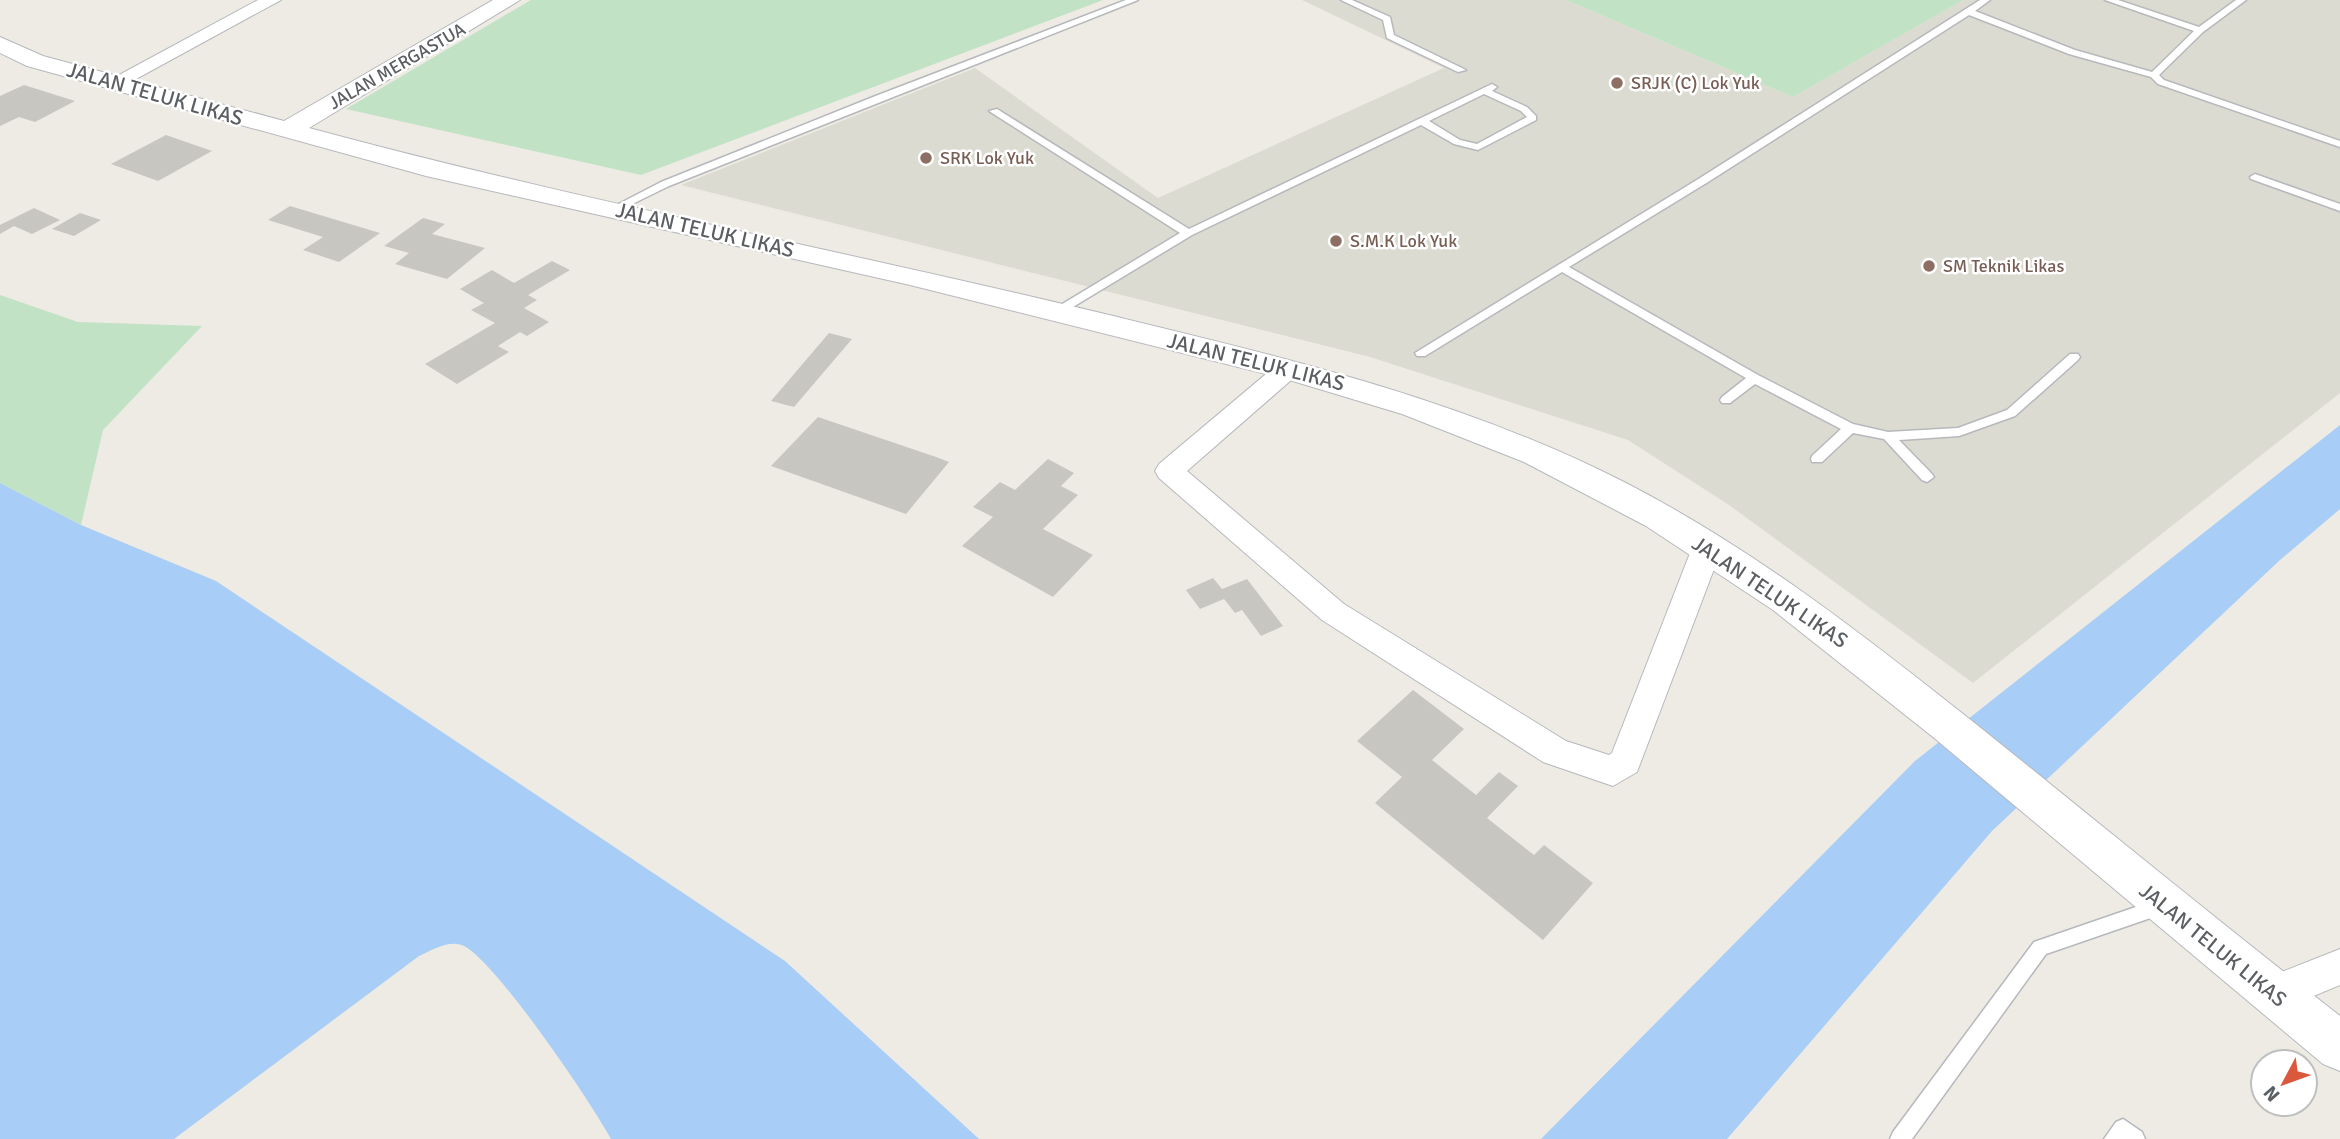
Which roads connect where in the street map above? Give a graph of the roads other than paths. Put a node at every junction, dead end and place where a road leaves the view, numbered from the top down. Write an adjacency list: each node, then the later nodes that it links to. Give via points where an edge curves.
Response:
1 (272, 0): 13 (street)
2 (509, 0): 16 (street, JALAN MERGASTUA)
3 (1135, 0): 20 (lane, via 876,99)
4 (1345, 0): 11 (lane, via 1387,19 1390,36)
5 (1986, 0): 8 (lane)
6 (2109, 0): 9 (lane)
7 (2242, 0): 9 (lane)
8 (1967, 11): 12 (lane, via 2073,52); 22 (lane)
9 (2200, 30): 12 (lane)
10 (0, 44): 13 (street, JALAN TELUK LIKAS, via 35,61)
11 (1461, 70)
12 (2154, 75): 17 (lane, via 2161,82)
13 (118, 81): 16 (street, JALAN TELUK LIKAS)
14 (994, 111): 21 (lane)
15 (1422, 121): 15 (lane, via 1489,89 1533,118 1478,147 1464,145); 21 (lane)
16 (285, 131): 20 (street, JALAN TELUK LIKAS)
17 (2340, 144)
18 (2255, 177): 19 (lane)
19 (2340, 208)
20 (614, 209): 23 (street, JALAN TELUK LIKAS)
21 (1188, 233): 23 (lane)
22 (1561, 267): 24 (lane); 27 (lane)
23 (1058, 312): 26 (street, JALAN TELUK LIKAS)
24 (1421, 353)
25 (2074, 357): 30 (lane, via 2011,413 1959,432)
26 (1288, 369): 33 (street, JALAN TELUK LIKAS, via 1480,430 1617,493); 33 (street, via 1169,471 1333,611 1555,751 1613,771 1625,762)
27 (1754, 378): 28 (lane); 29 (lane)
28 (1726, 400)
29 (1850, 428): 30 (lane); 31 (lane)
30 (1888, 436): 32 (lane)
31 (1817, 458)
32 (1927, 477)
33 (1707, 548): 34 (street, JALAN TELUK LIKAS, via 1853,648)
34 (2163, 906): 36 (street, JALAN TELUK LIKAS); 38 (lane, via 2040,948)
35 (2340, 967): 36 (street)
36 (2273, 994): 37 (street, JALAN TELUK LIKAS)
37 (2340, 1047)
38 (1900, 1139)
39 (2114, 1139): 40 (lane, via 2123,1129)
40 (2135, 1139)

